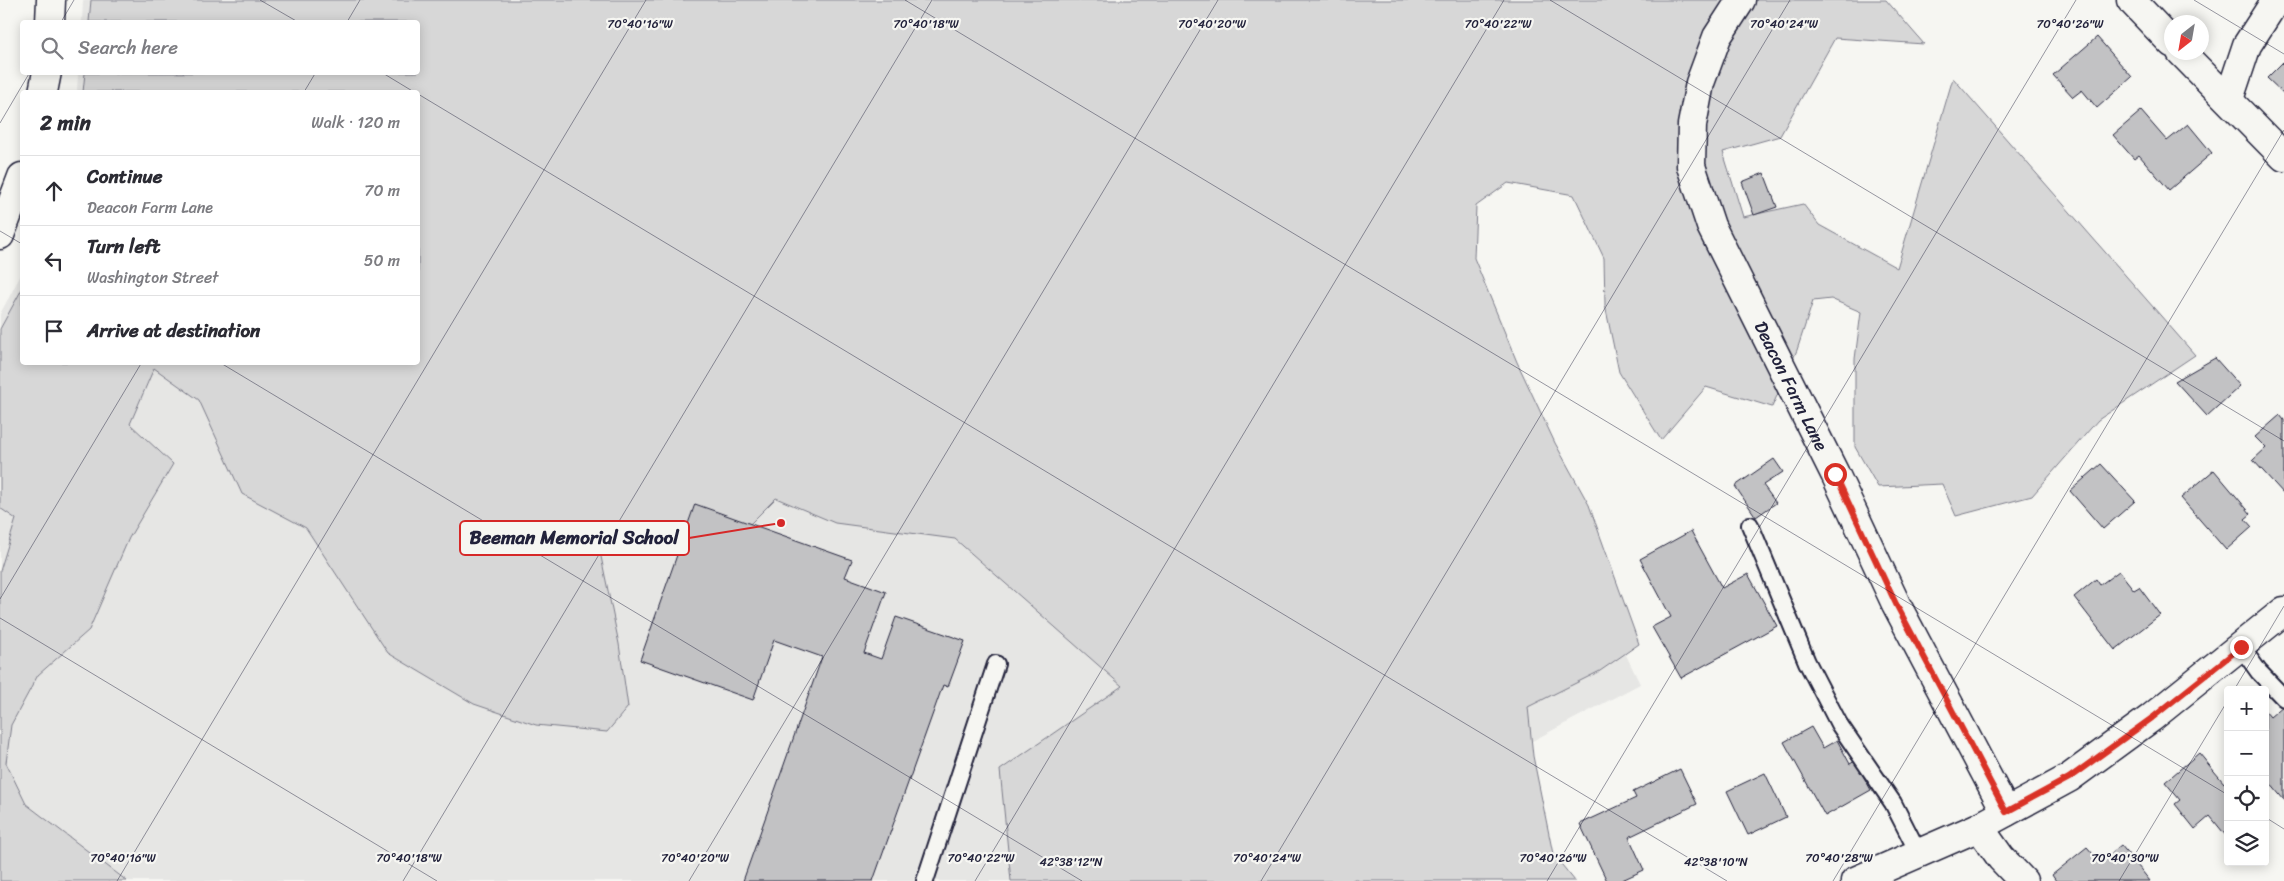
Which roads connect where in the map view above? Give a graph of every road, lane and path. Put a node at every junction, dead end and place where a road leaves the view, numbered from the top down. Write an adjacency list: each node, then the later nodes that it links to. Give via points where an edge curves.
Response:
1 (51, 0): 5 (street)
2 (1741, 0): 19 (street, Deacon Farm Lane, via 1717,37 1700,83 1692,126 1691,166 1711,226 1896,604)
3 (2131, 0): 6 (street)
4 (2276, 0): 10 (street, via 2247,45)
5 (50, 20)
6 (2164, 35)
7 (2189, 60): 10 (street)
8 (46, 75): 9 (street)
9 (43, 90)
10 (2229, 99): 11 (street)
11 (2284, 157)
12 (20, 182): 13 (street)
13 (0, 235)
14 (1750, 526): 21 (lane, via 1807,662 1839,724 1893,803)
15 (2284, 611): 16 (street)
16 (2241, 647): 18 (lane); 19 (street, via 2152,718 2069,778)
17 (996, 664): 22 (lane)
18 (2284, 698)
19 (2006, 812): 20 (street)
20 (1979, 827): 21 (street); 24 (street)
21 (1919, 854): 23 (street)
22 (925, 881)
23 (1855, 881)
24 (2022, 881)

